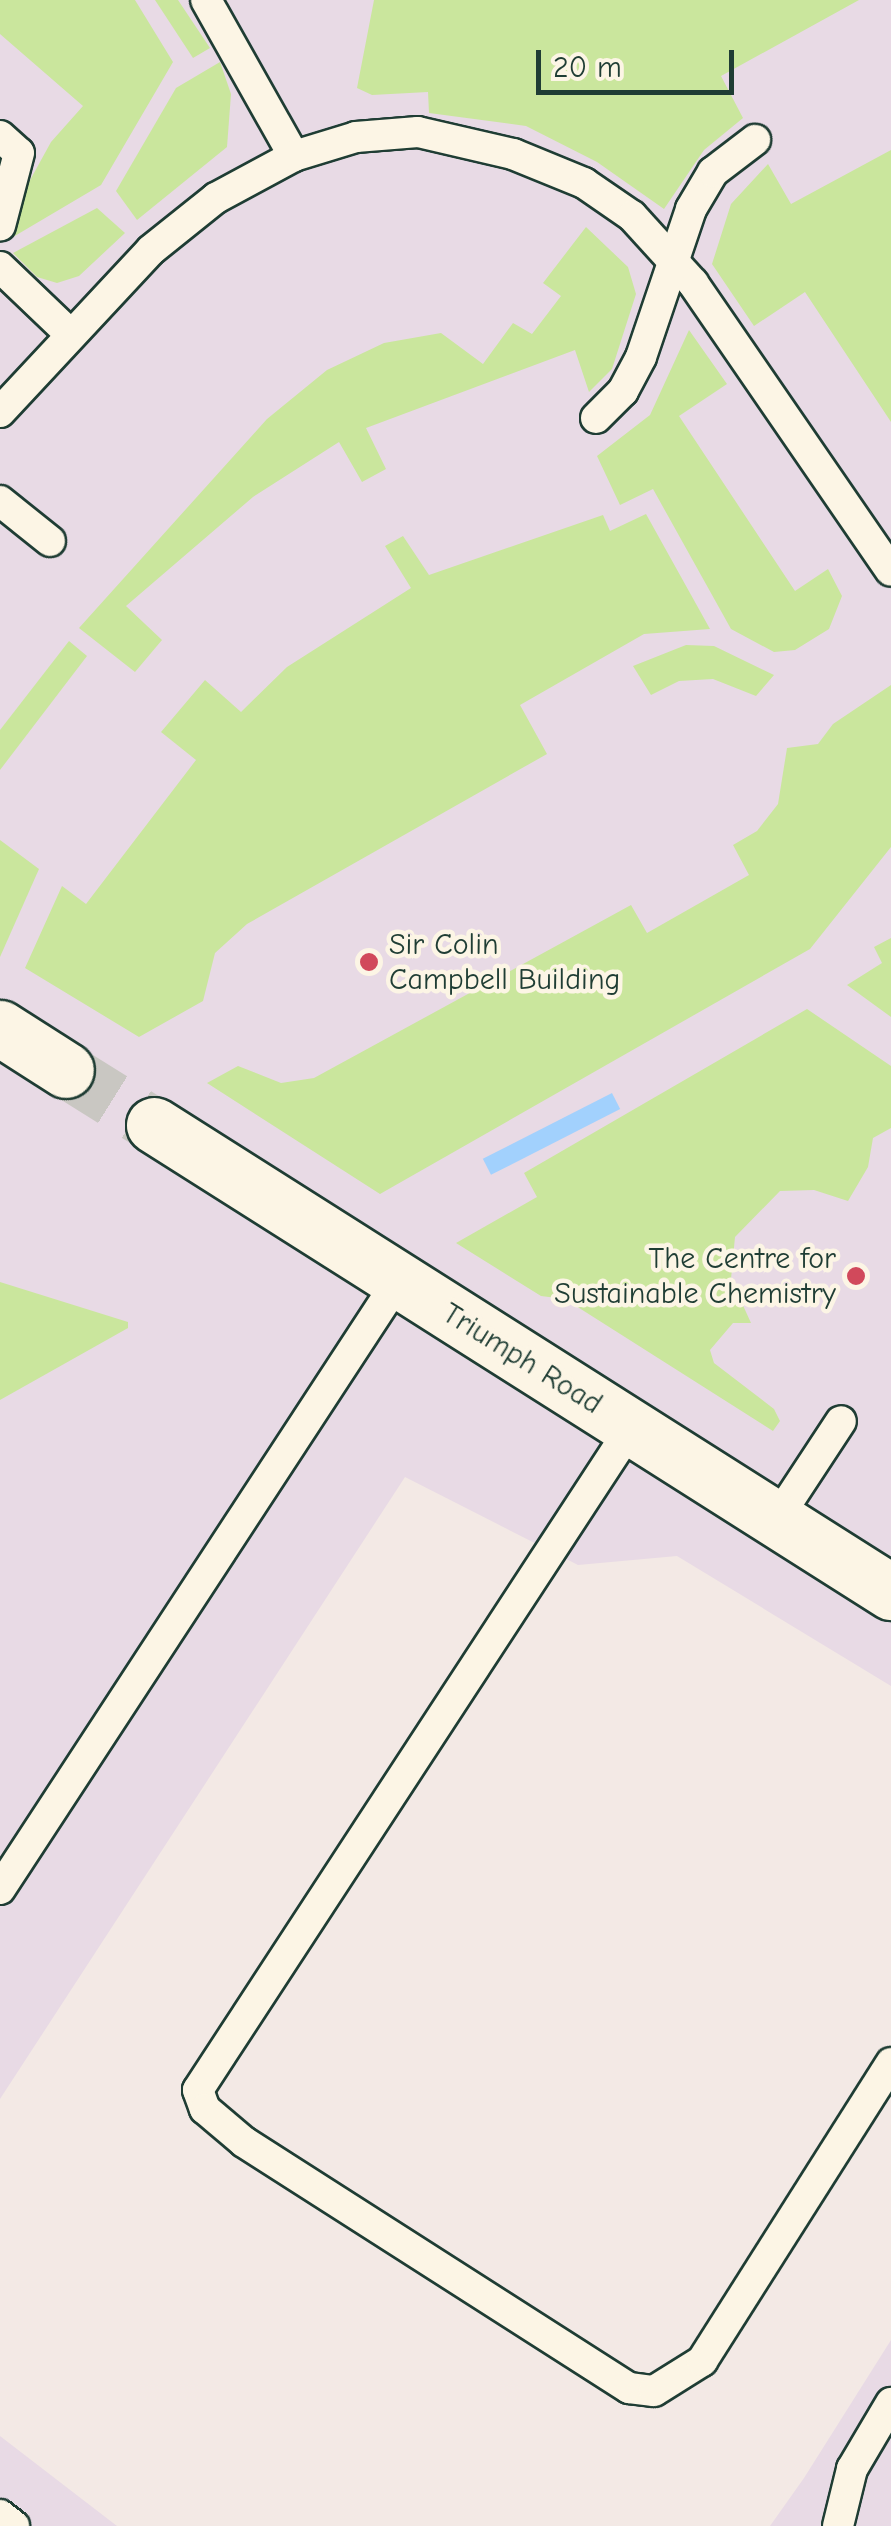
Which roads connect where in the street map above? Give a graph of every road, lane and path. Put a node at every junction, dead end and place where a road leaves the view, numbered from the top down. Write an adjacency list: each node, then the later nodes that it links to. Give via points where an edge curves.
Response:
1 (206, 0): 4 (lane)
2 (0, 136): 5 (lane, via 19,153)
3 (755, 140): 6 (lane, via 713,172)
4 (294, 156): 6 (lane, via 356,137 418,132 513,154 584,183 632,216); 8 (lane, via 190,219)
5 (0, 226)
6 (672, 258): 10 (lane, via 641,357 623,391); 13 (lane)
7 (0, 267): 8 (lane)
8 (70, 334): 9 (lane)
9 (0, 412)
10 (596, 418)
11 (0, 501): 12 (lane)
12 (50, 542)
13 (891, 571)
14 (0, 1028): 15 (street)
15 (66, 1070)
16 (154, 1125): 17 (street, Triumph Road)
17 (398, 1280): 19 (street, Triumph Road); 22 (lane)
18 (841, 1421): 20 (lane)
19 (631, 1428): 20 (street, Triumph Road); 23 (lane, via 198,2090 205,2110 244,2142 628,2388 654,2391 702,2361)
20 (776, 1520): 21 (street, Triumph Road)
21 (891, 1592)
22 (0, 1889)
23 (891, 2063)
24 (891, 2402): 27 (lane, via 852,2469)
25 (0, 2514): 26 (lane)
26 (14, 2526)
27 (838, 2526)

